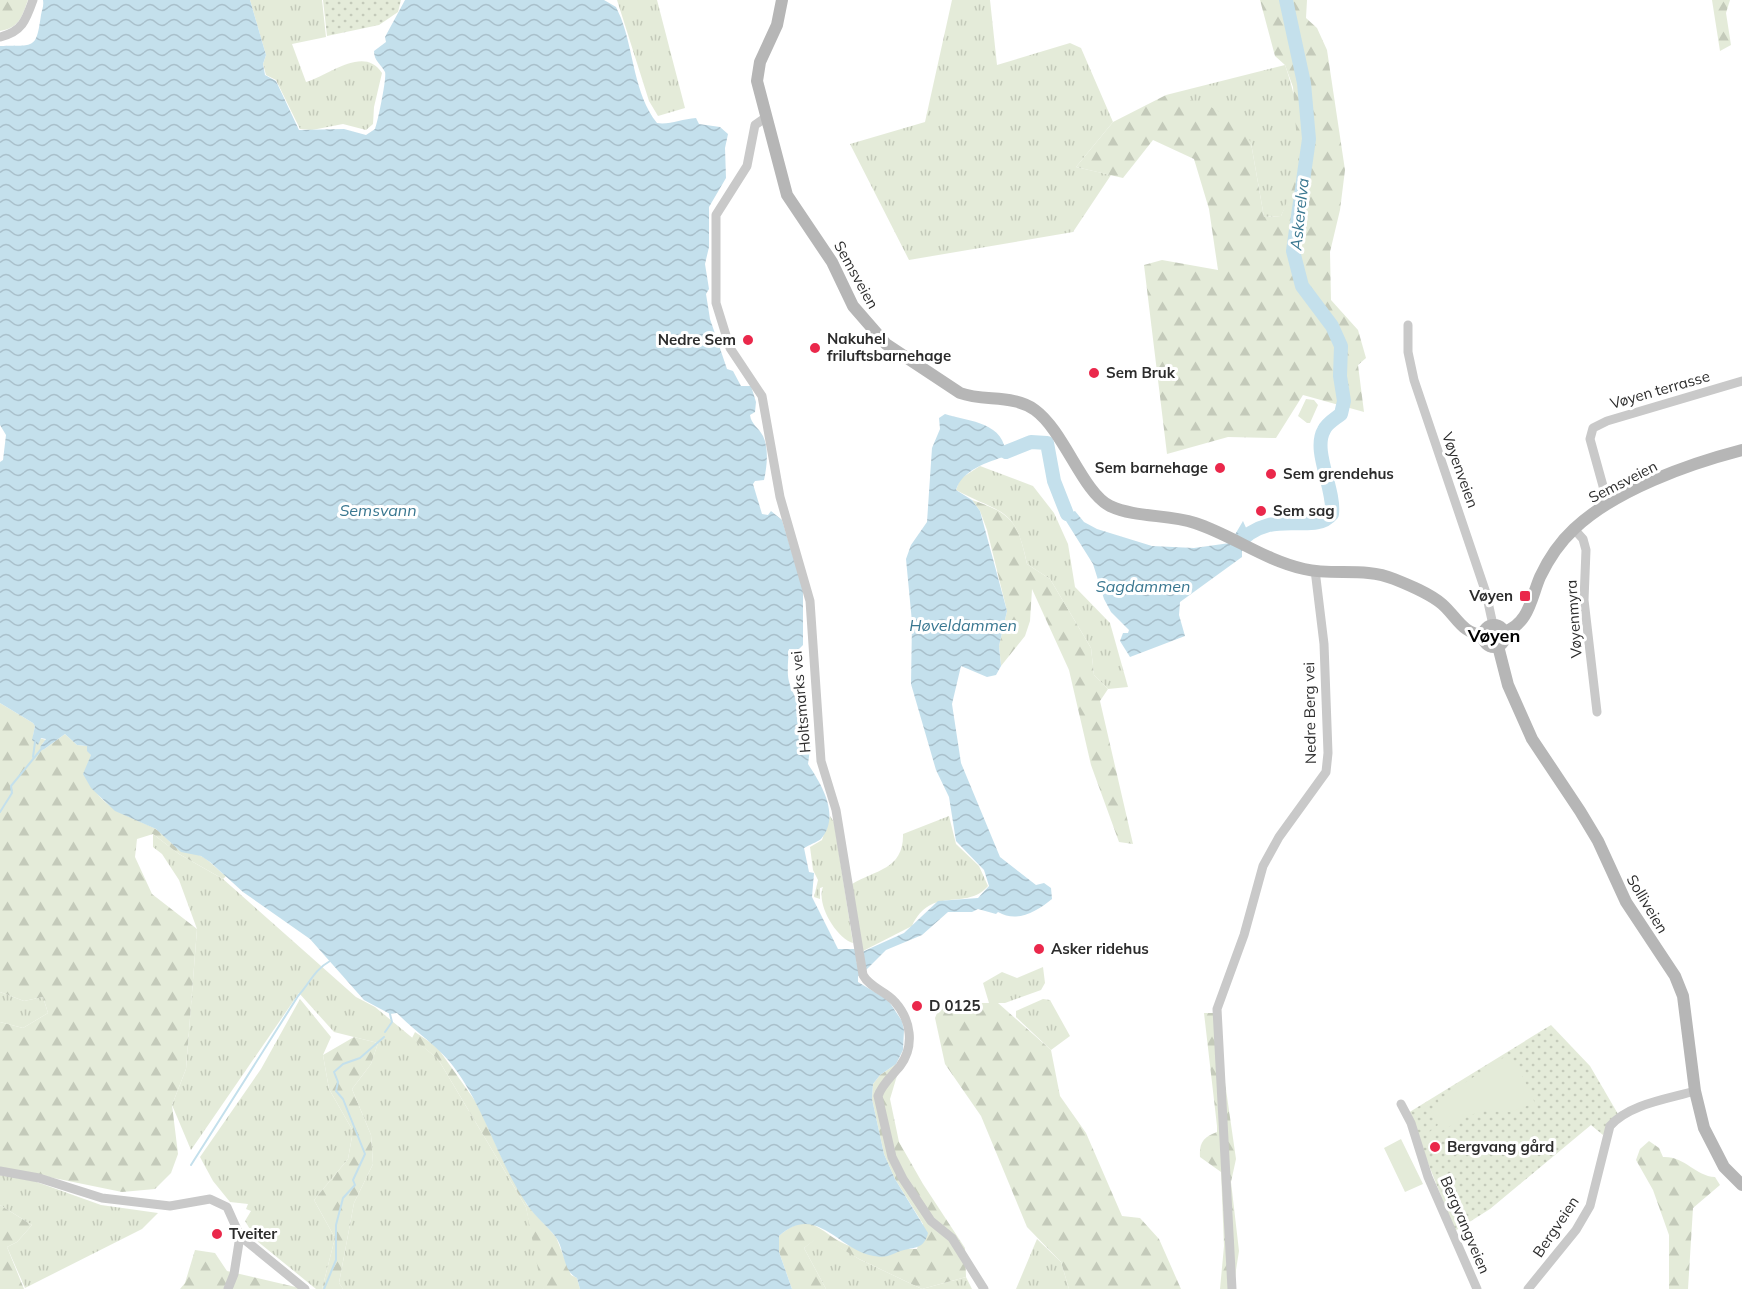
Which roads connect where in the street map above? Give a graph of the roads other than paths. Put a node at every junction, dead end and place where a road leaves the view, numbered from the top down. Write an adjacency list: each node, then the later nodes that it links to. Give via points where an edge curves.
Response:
1 (33, 0): 3 (street, via 20,30)
2 (782, 0): 4 (main road, Semsveien, via 777,25 757,72)
3 (0, 37)
4 (765, 118): 10 (main road, Semsveien, via 787,195 832,262 854,306 886,344 960,393 1012,401 1035,410 1104,503 1122,510 1192,522 1294,566); 23 (street, Holtsmarks vei, via 754,125 747,166 716,215 720,320 727,340 750,369 762,396 780,497 810,601 819,752 836,810 863,975 905,1013 909,1030 909,1045 901,1064 878,1096 892,1157 920,1207 952,1238)
5 (1408, 325): 11 (street, Vøyenveien, via 1414,380 1486,592)
6 (1742, 381): 8 (street, Vøyen terrasse, via 1593,428 1590,439)
7 (1742, 450): 8 (main road, Semsveien, via 1677,471)
8 (1608, 504): 9 (main road, Semsveien)
9 (1574, 529): 12 (main road, Semsveien, via 1548,562 1520,624); 15 (street, Vøyenmyra, via 1586,550 1584,600)
10 (1315, 570): 13 (main road, via 1358,570 1390,577 1442,604 1472,634); 24 (street, Nedre Berg vei, via 1324,644 1326,772 1263,867 1217,1009)
11 (1493, 625): 12 (main road); 13 (main road, via 1485,629)
12 (1504, 632): 14 (main road, via 1505,639)
13 (1484, 635): 14 (main road, via 1488,644)
14 (1498, 646): 16 (main road, Solliveien, via 1508,685 1532,739 1580,811 1626,902 1675,976 1683,996)
15 (1597, 712)
16 (1695, 1091): 19 (main road, Solliveien, via 1713,1149); 26 (street, Bergveien, via 1629,1112 1610,1126 1590,1206 1576,1230)
17 (1401, 1104): 25 (street, Bergvangveien)
18 (0, 1172): 20 (street, via 39,1178 102,1198 170,1206 210,1199 227,1208)
19 (1742, 1185)
20 (240, 1236): 21 (street); 22 (street)
21 (228, 1289)
22 (305, 1289)
23 (984, 1289)
24 (1232, 1289)
25 (1477, 1289)
26 (1528, 1289)

